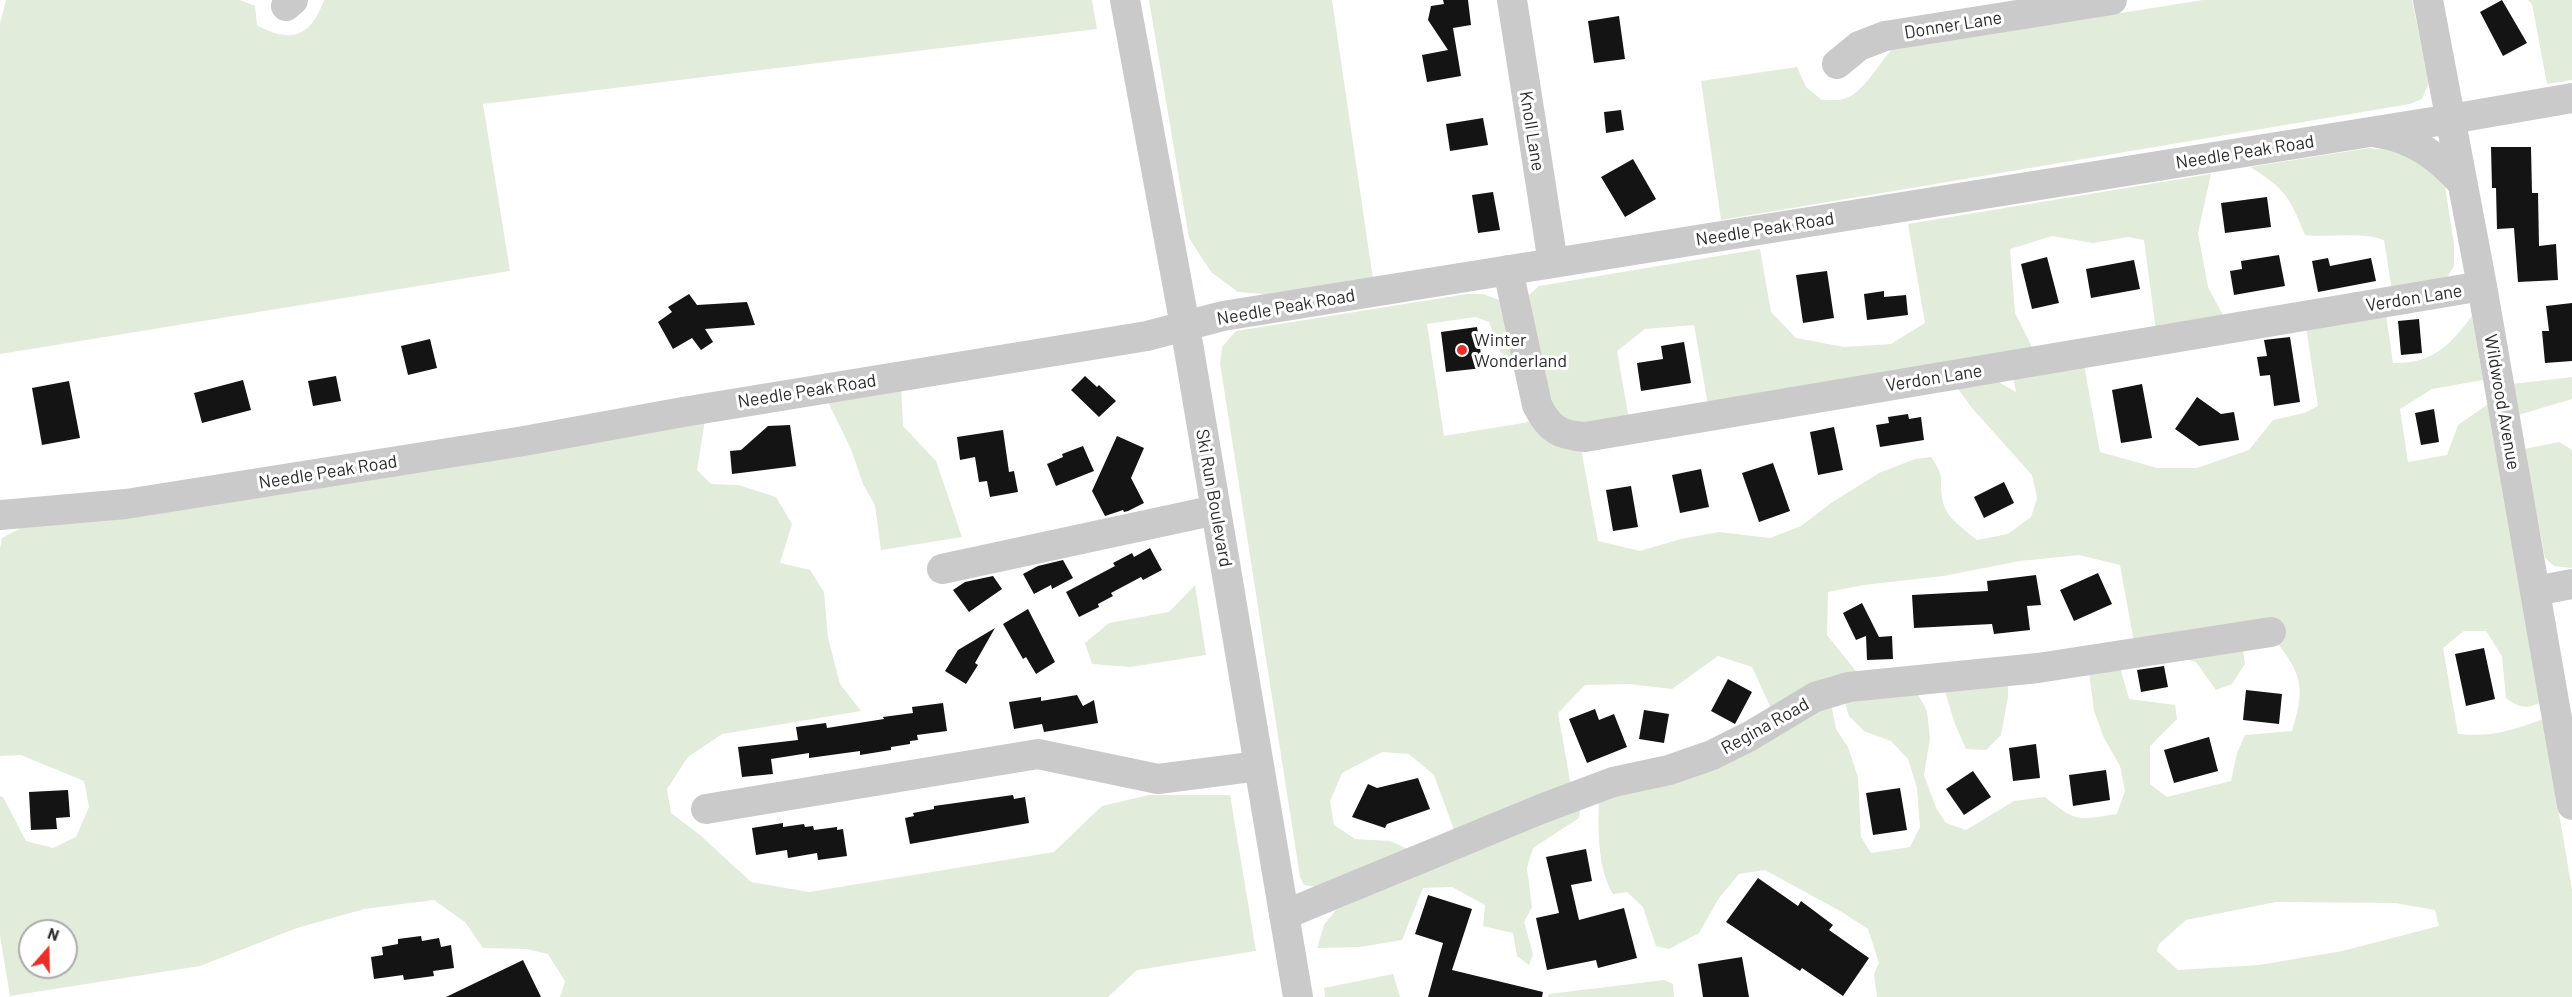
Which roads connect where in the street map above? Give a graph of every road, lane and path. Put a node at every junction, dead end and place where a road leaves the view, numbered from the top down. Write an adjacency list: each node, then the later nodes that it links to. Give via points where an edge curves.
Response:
1 (1125, 0): 13 (street, Ski Run Boulevard)
2 (1512, 0): 10 (street, Knoll Lane)
3 (2112, 0): 5 (street, Donner Lane, via 1885,36 1859,46)
4 (2428, 0): 7 (street, Wildwood Avenue)
5 (1837, 64)
6 (2572, 98): 7 (street, Needle Peak Road)
7 (2451, 119): 8 (street, Needle Peak Road); 9 (street, Wildwood Avenue)
8 (2372, 132): 9 (street, via 2392,135 2435,155); 10 (street, Needle Peak Road)
9 (2462, 183): 12 (street, Wildwood Avenue)
10 (1553, 263): 11 (street, Needle Peak Road)
11 (1508, 270): 12 (street, Verdon Lane, via 1537,405 1545,421 1563,435 1585,437); 13 (street, Needle Peak Road, via 1223,316)
12 (2482, 286): 18 (street, Wildwood Avenue)
13 (1185, 326): 14 (street, Ski Run Boulevard); 15 (street, Needle Peak Road, via 1147,336 524,441 126,504)
14 (1216, 510): 16 (street); 20 (street, Ski Run Boulevard)
15 (0, 515)
16 (942, 569)
17 (2572, 584): 18 (street)
18 (2535, 591): 21 (street, Wildwood Avenue)
19 (2271, 632): 23 (street, Regina Road, via 2038,668 1849,687 1815,698 1712,755 1592,790)
20 (1259, 766): 22 (street, via 1158,779 1038,754); 23 (street, Ski Run Boulevard)
21 (2572, 805)
22 (706, 809)
23 (1284, 915): 24 (street, Ski Run Boulevard)
24 (1298, 997)

